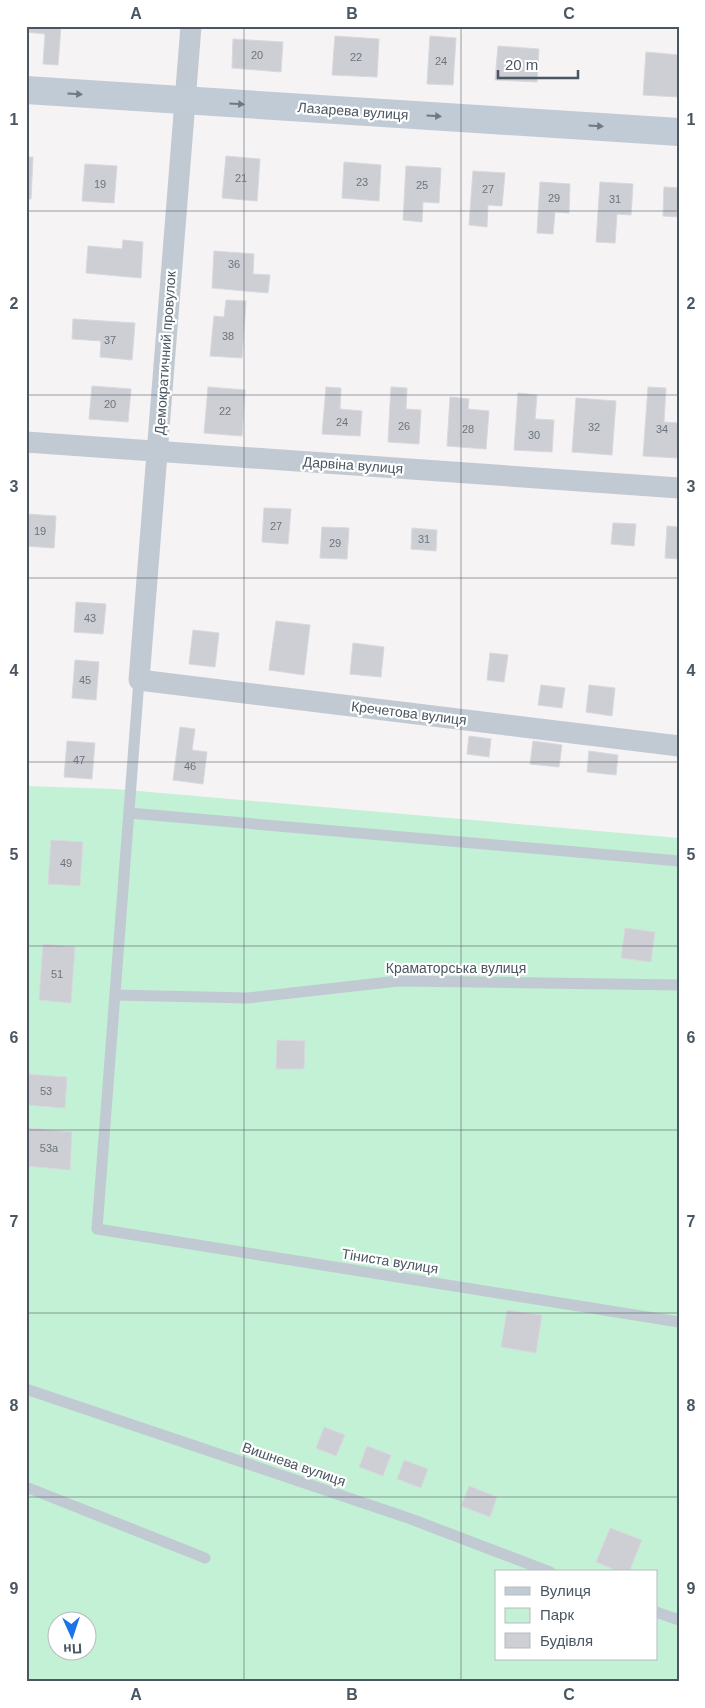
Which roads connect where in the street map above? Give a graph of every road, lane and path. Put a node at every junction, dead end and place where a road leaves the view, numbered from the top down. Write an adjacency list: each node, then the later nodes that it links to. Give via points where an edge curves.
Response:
1 (191, 26): 3 (street, Демократичний провулок)
2 (26, 90): 3 (street, Лазарева вулиця, one-way to 3)
3 (185, 100): 4 (street, Лазарева вулиця, one-way to 4); 6 (street, Демократичний провулок)
4 (679, 132)
5 (26, 442): 6 (street, Дарвіна вулиця)
6 (157, 451): 7 (street, Дарвіна вулиця); 8 (street, Демократичний провулок)
7 (679, 488)
8 (139, 680): 9 (street, Кречетова вулиця); 10 (lane)
9 (679, 746)
10 (129, 813): 11 (lane); 13 (lane)
11 (679, 861)
12 (679, 985): 13 (lane, Краматорська вулиця, via 398,981 248,998)
13 (115, 995): 14 (lane, Тіниста вулиця, via 97,1229)
14 (679, 1322)
15 (26, 1389): 18 (lane, Вишнева вулиця, via 412,1519)
16 (26, 1487): 17 (lane)
17 (205, 1558)
18 (545, 1570)
19 (658, 1613): 20 (lane)
20 (679, 1620)

